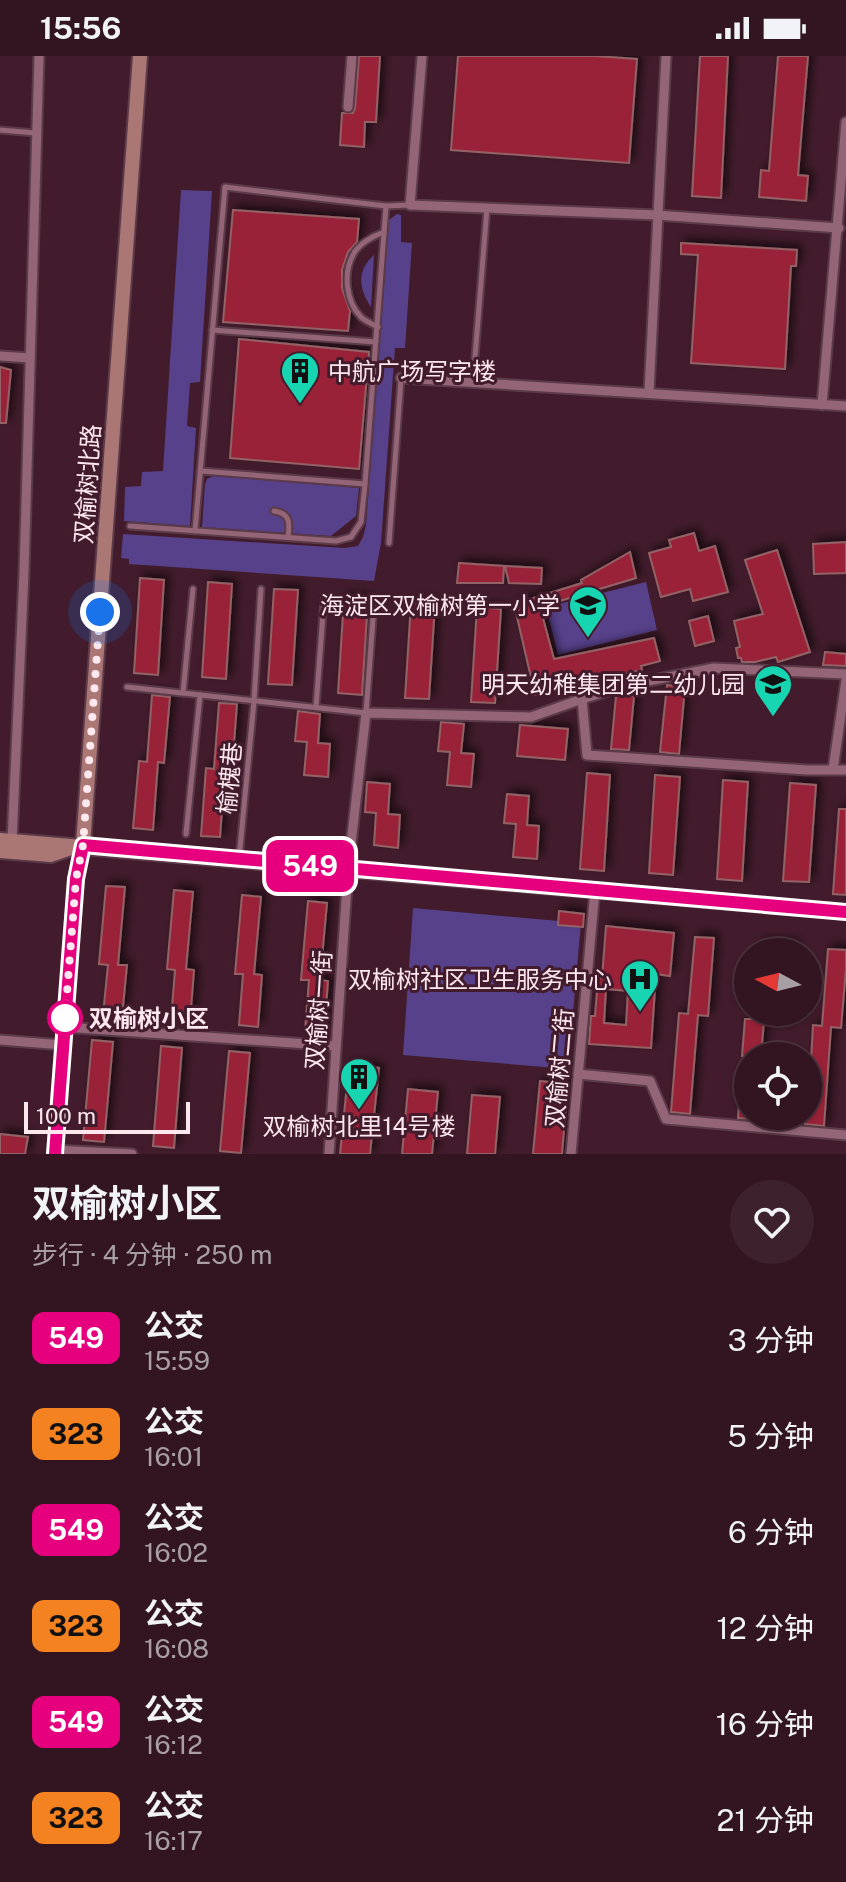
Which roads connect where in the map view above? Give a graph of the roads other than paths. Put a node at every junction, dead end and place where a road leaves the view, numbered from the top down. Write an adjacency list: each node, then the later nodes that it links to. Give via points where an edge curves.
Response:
1 (39, 56): 9 (street)
2 (140, 56): 49 (street, 双榆树北路)
3 (352, 56): 6 (street)
4 (422, 56): 10 (street)
5 (666, 56): 13 (street)
6 (348, 107)
7 (846, 122): 14 (street)
8 (0, 130): 9 (lane)
9 (36, 133): 20 (street)
10 (410, 205): 11 (lane); 12 (street)
11 (386, 206): 15 (lane); 17 (lane, via 225,187)
12 (487, 208): 13 (street); 22 (lane)
13 (657, 215): 14 (street); 23 (street)
14 (839, 228): 24 (street)
15 (384, 232): 16 (lane); 16 (lane, via 353,253 348,281 354,307)
16 (378, 327): 18 (lane)
17 (212, 330): 18 (lane); 26 (lane)
18 (376, 342): 27 (lane)
19 (0, 356): 20 (street)
20 (30, 358): 48 (street)
21 (401, 378): 22 (street); 32 (lane)
22 (473, 382): 23 (street)
23 (649, 392): 24 (street)
24 (822, 405): 25 (street)
25 (846, 406)
26 (201, 471): 27 (lane); 30 (lane)
27 (365, 484): 31 (lane, via 361,522 351,537)
28 (274, 511): 31 (lane, via 288,518)
29 (130, 526): 30 (lane)
30 (195, 531): 31 (lane)
31 (288, 537)
32 (389, 543)
33 (193, 589): 39 (lane)
34 (261, 589): 42 (lane, 榆槐巷)
35 (324, 600): 43 (lane)
36 (374, 605): 44 (lane)
37 (846, 677): 41 (street, via 714,668); 45 (street)
38 (127, 687): 39 (lane)
39 (183, 693): 40 (lane)
40 (200, 695): 42 (lane); 47 (lane)
41 (582, 699): 44 (street, via 531,717); 45 (street, via 587,755)
42 (254, 701): 43 (lane); 50 (lane, 榆槐巷)
43 (316, 707): 44 (lane)
44 (366, 713): 51 (street, 双榆树一街)
45 (833, 769): 46 (street)
46 (846, 770)
47 (186, 834)
48 (4, 844): 49 (street)
49 (83, 845): 50 (street); 54 (street, 双榆树北路)
50 (239, 860): 51 (street)
51 (348, 870): 52 (street); 57 (street, 双榆树一街)
52 (595, 890): 53 (street); 58 (street, 双榆树二街)
53 (846, 912)
54 (64, 1027): 56 (street, 双榆树北路); 57 (street)
55 (0, 1040): 56 (street)
56 (63, 1045): 60 (street, 双榆树北路)
57 (336, 1046): 62 (street, 双榆树一街)
58 (578, 1074): 59 (street, via 650,1081 666,1119); 63 (street, 双榆树二街)
59 (846, 1135)
60 (55, 1152): 61 (street)
61 (132, 1154)
62 (329, 1154)
63 (571, 1154)

